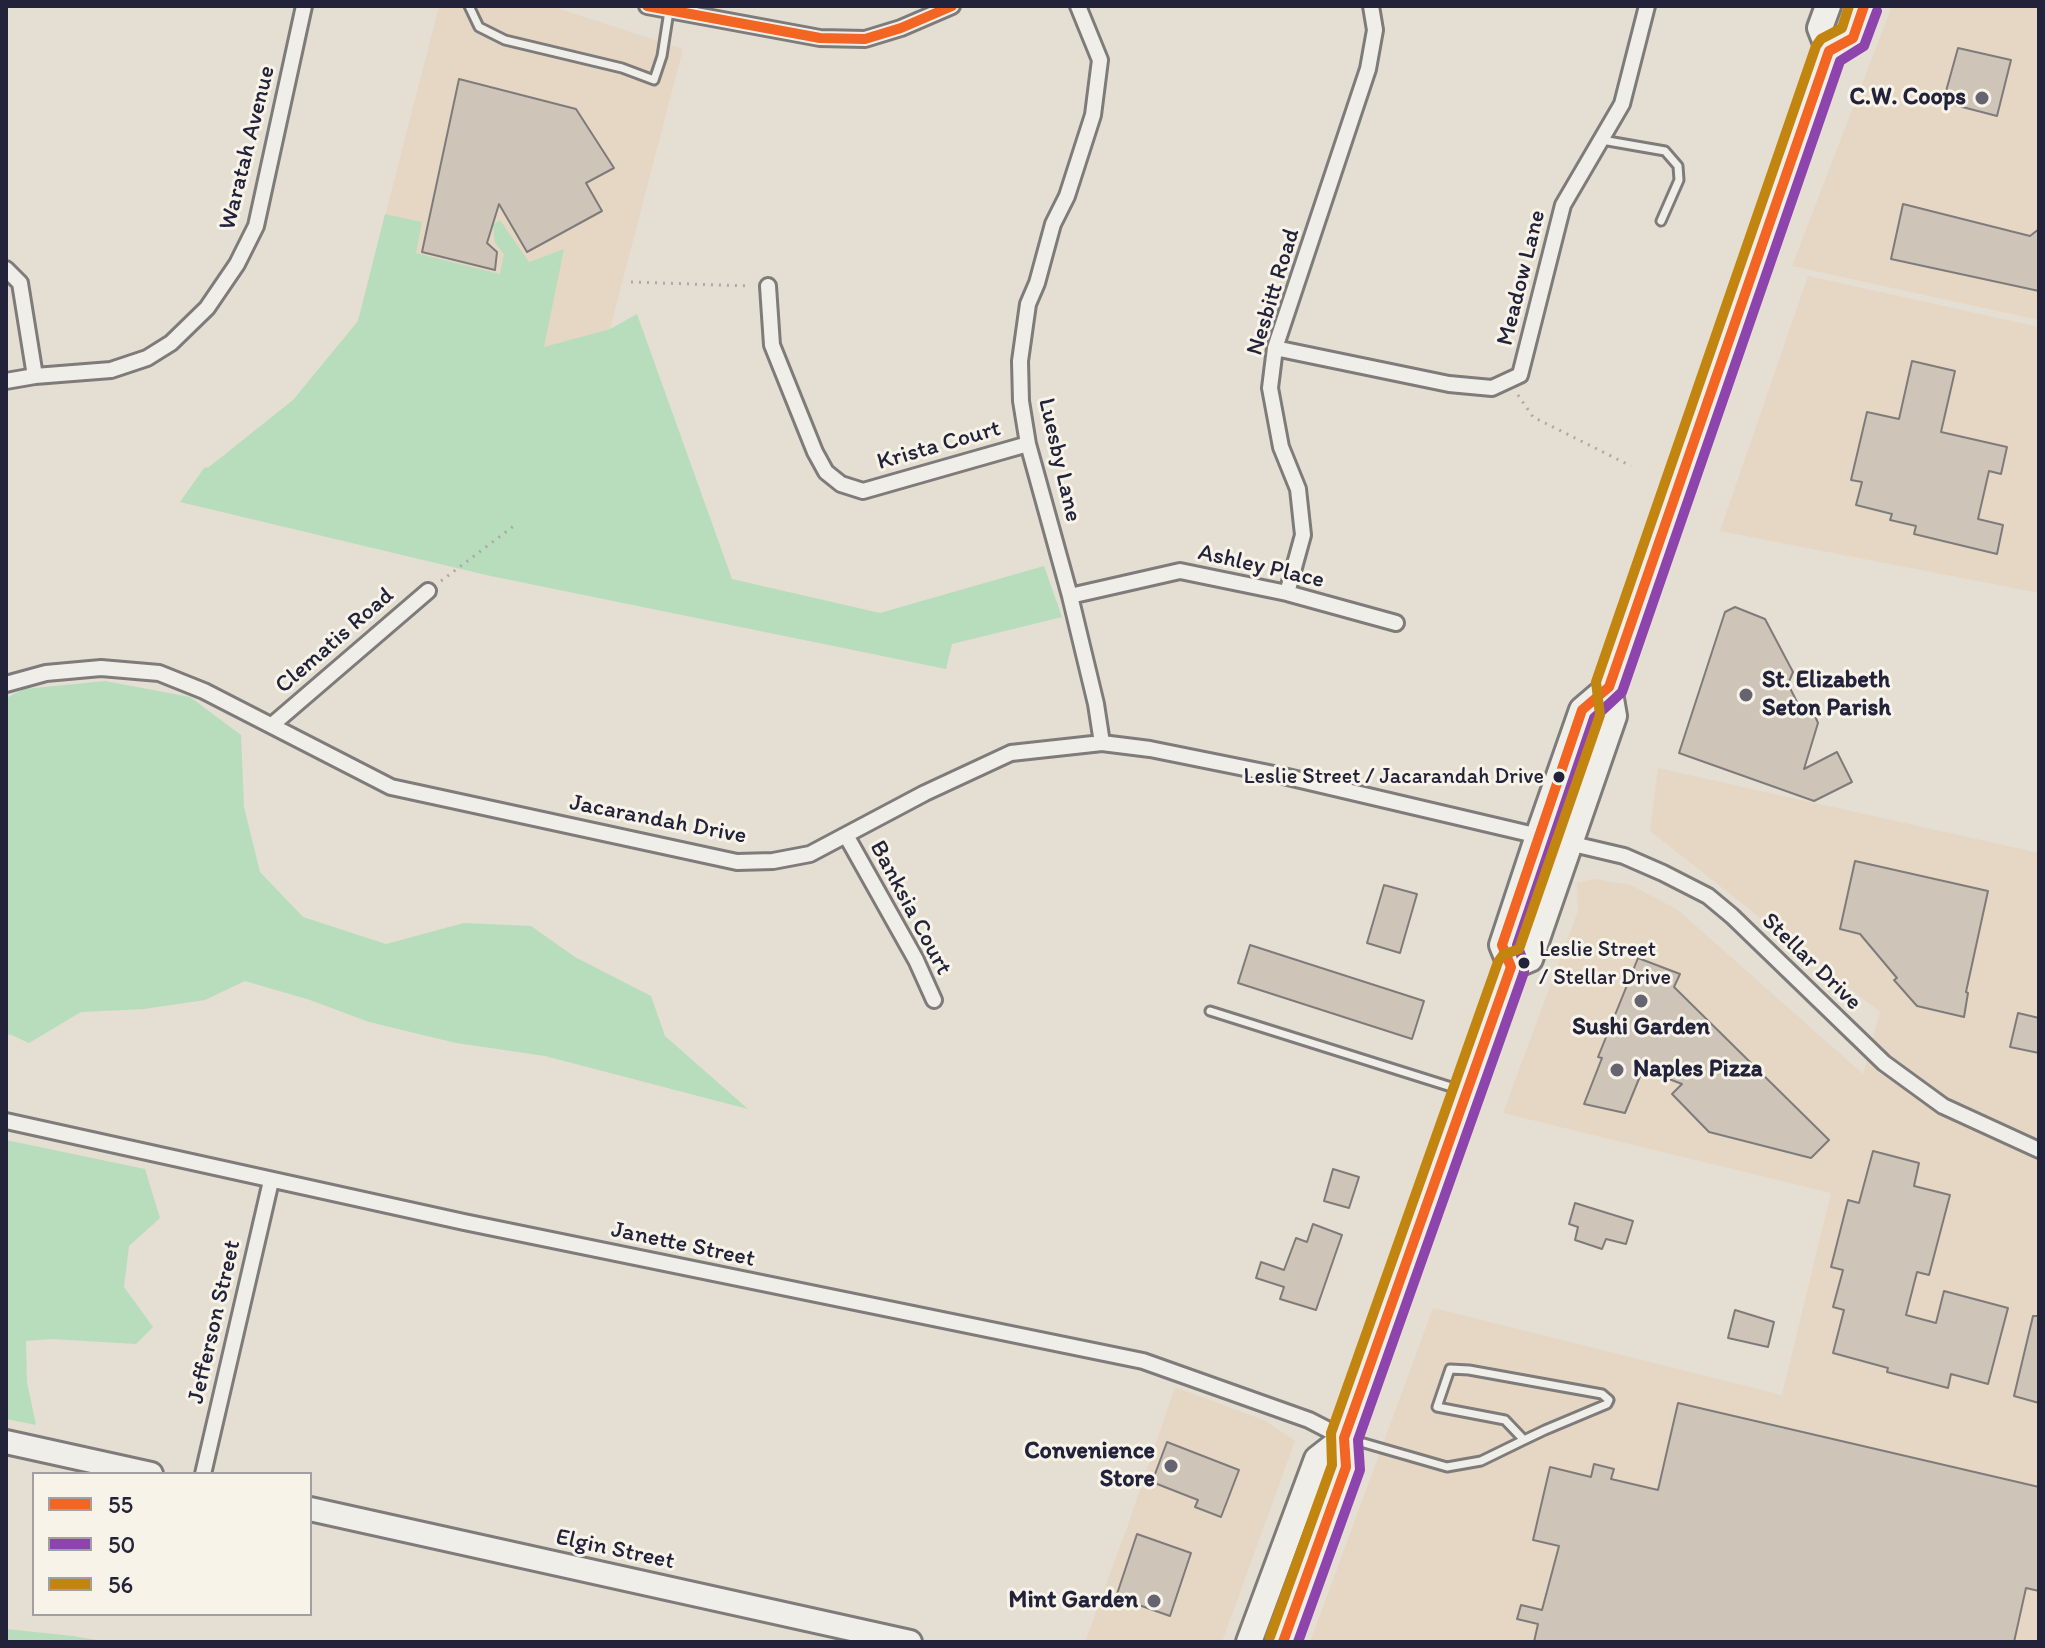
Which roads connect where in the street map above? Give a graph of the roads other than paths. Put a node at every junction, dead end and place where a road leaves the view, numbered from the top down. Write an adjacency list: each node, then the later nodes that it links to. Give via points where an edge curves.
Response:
1 (304, 6): 17 (street, Waratah Avenue, via 256,226 207,308 147,358 111,370)
2 (469, 6): 10 (lane, via 479,27 505,40 654,80)
3 (647, 6): 10 (street)
4 (952, 6): 10 (street, via 865,39 820,38)
5 (1078, 6): 19 (street, Luesby Lane, via 1100,60 1093,115 1028,304 1020,361)
6 (1371, 6): 16 (street, Nesbitt Road, via 1375,30 1368,69)
7 (1647, 6): 12 (street, Meadow Lane, via 1622,104)
8 (1828, 6): 11 (main road, via 1820,28)
9 (1864, 6): 11 (main road, via 1853,38)
10 (669, 11)
11 (1829, 51): 25 (main road)
12 (1600, 140): 13 (lane, via 1665,151 1678,166 1679,180); 16 (street, Meadow Lane, via 1563,205 1520,375 1492,388 1449,384)
13 (1661, 221)
14 (6, 269): 17 (street, via 20,283)
15 (768, 286): 19 (street, Krista Court, via 772,345 815,452 826,472 841,484 863,491)
16 (1275, 348): 21 (street, Nesbitt Road, via 1270,388 1281,447 1298,489 1303,535)
17 (35, 376): 18 (street, Waratah Avenue)
18 (6, 381)
19 (1028, 444): 22 (street, Luesby Lane)
20 (428, 591): 26 (street, Clematis Road)
21 (1287, 593): 22 (street, Ashley Place, via 1180,571); 23 (street, Ashley Place)
22 (1070, 596): 27 (street, Luesby Lane)
23 (1396, 623)
24 (6, 684): 26 (street, Jacarandah Drive, via 46,673 101,668 159,673)
25 (1609, 687): 28 (main road, via 1582,710); 30 (main road, via 1614,716)
26 (272, 725): 29 (street, Jacarandah Drive, via 391,787 737,862 810,854)
27 (1102, 743): 28 (street, Jacarandah Drive, via 1279,775); 29 (street, Jacarandah Drive, via 1011,753)
28 (1538, 836): 30 (street, Stellar Drive); 31 (main road, via 1502,945)
29 (847, 837): 32 (street, Banksia Court)
30 (1570, 843): 31 (main road, via 1530,959); 36 (street, Stellar Drive, via 1624,856 1708,896 1884,1063 1943,1106)
31 (1511, 967): 34 (main road)
32 (934, 1000)
33 (1210, 1011): 34 (lane)
34 (1467, 1092): 38 (main road)
35 (6, 1121): 37 (street, Janette Street)
36 (2039, 1150)
37 (271, 1181): 38 (street, Janette Street, via 1143,1361 1299,1416); 42 (street, Jefferson Street)
38 (1344, 1438): 39 (lane, via 1447,1467 1481,1461); 45 (main road, via 1317,1459); 46 (main road, via 1346,1467)
39 (1524, 1440): 39 (lane, via 1609,1400 1602,1394 1450,1369 1437,1407 1505,1420)
40 (6, 1442): 41 (street)
41 (142, 1472)
42 (203, 1472)
43 (312, 1509): 44 (street, Elgin Street)
44 (910, 1642)
45 (1249, 1642)
46 (1283, 1642)

